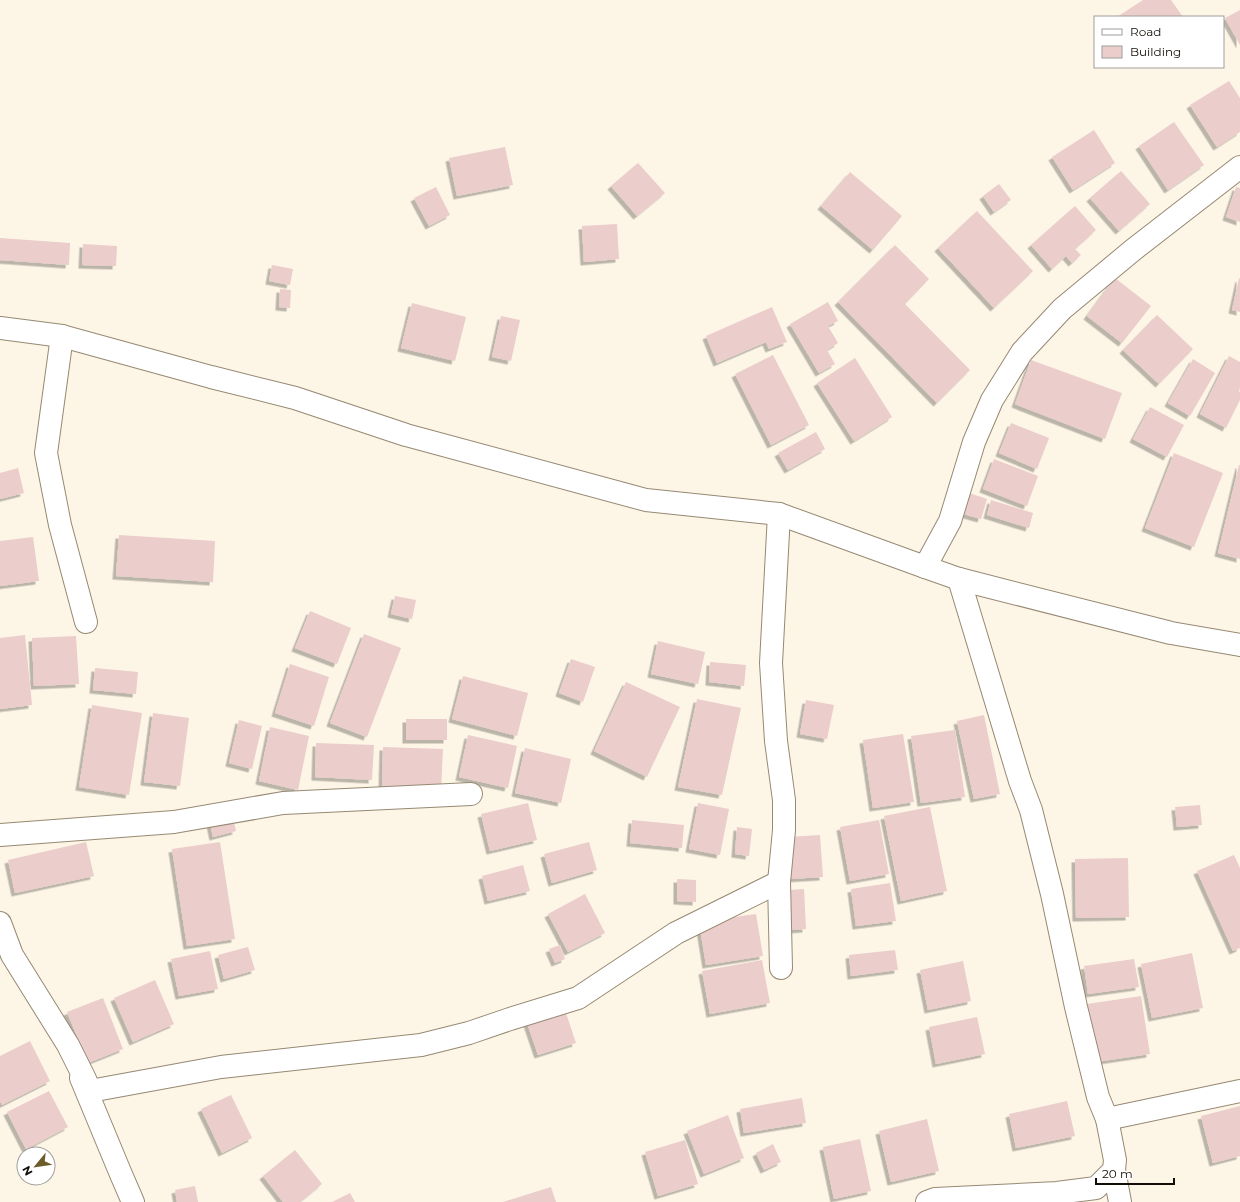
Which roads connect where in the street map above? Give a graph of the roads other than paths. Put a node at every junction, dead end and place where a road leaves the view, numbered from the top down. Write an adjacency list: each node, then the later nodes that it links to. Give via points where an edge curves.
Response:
1 (1240, 167): 5 (street, via 1062,309 1022,352 992,400 974,442 950,521)
2 (0, 328): 3 (street)
3 (62, 336): 4 (street, via 295,398 406,435 646,500); 7 (street, via 46,453 60,525)
4 (779, 514): 5 (street); 11 (street, via 771,664 776,741 784,800)
5 (925, 567): 6 (street)
6 (959, 578): 8 (street, via 1171,634); 16 (street, via 1031,810 1098,1097)
7 (86, 622)
8 (1240, 645)
9 (471, 794): 10 (street, via 283,803 174,822)
10 (0, 835)
11 (779, 882): 13 (street); 14 (street, via 676,933 578,998 469,1033 422,1045 221,1067 90,1091)
12 (0, 923): 14 (street, via 12,955)
13 (781, 968)
14 (68, 1045): 18 (street)
15 (1240, 1091): 16 (street)
16 (1107, 1119): 17 (street, via 1115,1160)
17 (1114, 1170): 19 (street, via 1096,1188 935,1199); 20 (street)
18 (134, 1202)
19 (927, 1202)
20 (1120, 1202)

